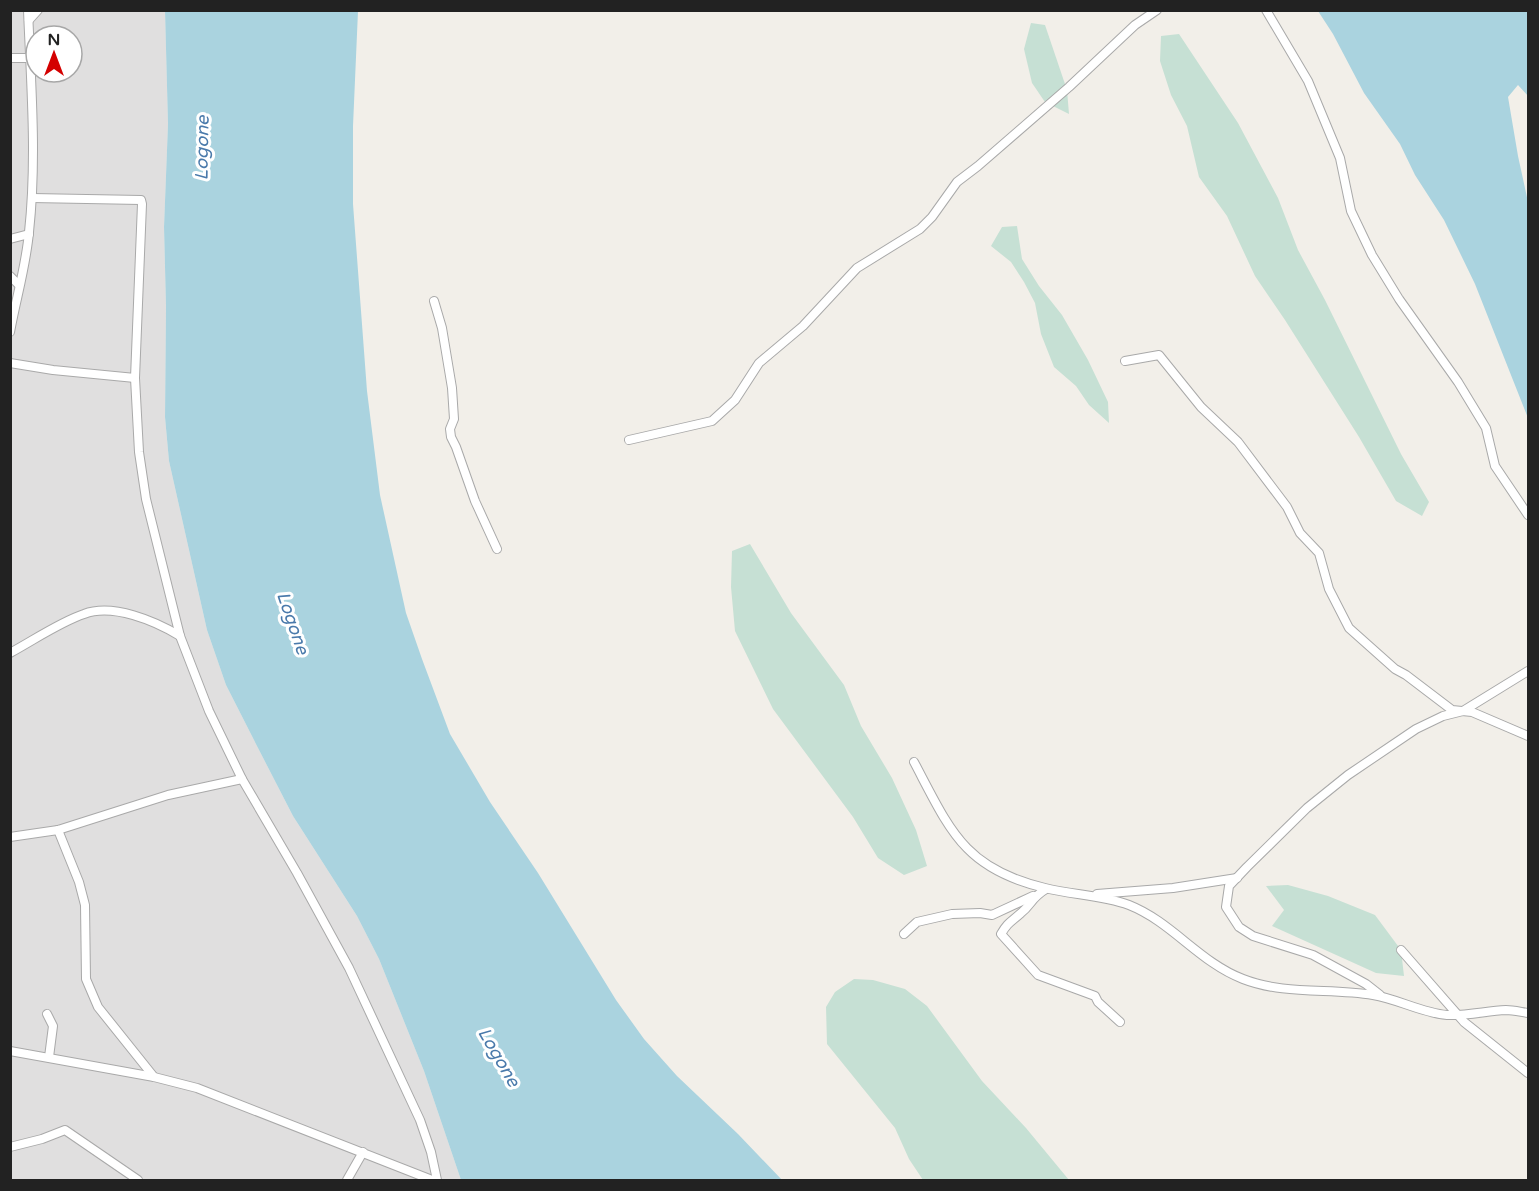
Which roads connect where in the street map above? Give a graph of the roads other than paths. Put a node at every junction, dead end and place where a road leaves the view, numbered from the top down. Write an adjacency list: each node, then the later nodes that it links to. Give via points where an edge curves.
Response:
1 (28, 10): 5 (street)
2 (38, 10): 5 (street)
3 (1156, 10): 18 (street, via 957,182 920,229 857,268 803,326 759,363 735,400 712,421)
4 (1266, 10): 19 (street, via 1308,81 1340,158 1352,211 1372,255 1486,428 1495,466)
5 (29, 20): 6 (street)
6 (29, 24)
7 (31, 84): 8 (street)
8 (32, 198): 9 (street); 17 (street, via 141,200)
9 (29, 234): 10 (street); 12 (street)
10 (10, 239)
11 (10, 276): 12 (street)
12 (19, 285): 14 (street)
13 (434, 301): 20 (street, via 452,388 451,437)
14 (10, 332)
15 (1125, 361): 24 (street, via 1159,355 1200,407 1238,442 1287,507 1300,533 1319,552 1329,590 1349,628 1395,669 1452,710)
16 (10, 363): 17 (street)
17 (135, 378): 21 (street, via 139,452 147,499)
18 (629, 440)
19 (1528, 515)
20 (497, 549)
21 (180, 636): 22 (street, via 141,616 103,611 85,613); 27 (street, via 209,711)
22 (10, 653)
23 (1528, 671): 24 (street)
24 (1463, 711): 25 (street); 30 (street, via 1416,729 1348,775 1307,808)
25 (1528, 736)
26 (914, 762): 31 (street, via 949,828 970,853 998,872)
27 (242, 779): 28 (street, via 168,795); 49 (street, via 349,968 420,1120)
28 (58, 830): 29 (street); 44 (street, via 85,905 86,978 98,1007)
29 (10, 837)
30 (1236, 878): 32 (street); 36 (street, via 1229,886 1226,907 1239,927 1253,936 1314,955)
31 (1046, 889): 32 (street); 33 (street)
32 (1090, 895): 36 (street, via 1131,906 1150,916 1209,962 1244,979 1281,988)
33 (1034, 896): 34 (street, via 992,915 952,914 917,922); 40 (street, via 1023,912 1007,922 1001,934 1038,975 1095,996)
34 (904, 934)
35 (1401, 950): 39 (street)
36 (1381, 996): 39 (street, via 1436,1013)
37 (1528, 1013): 39 (street, via 1508,1010)
38 (47, 1014): 42 (street, via 53,1026)
39 (1457, 1015): 43 (street)
40 (1120, 1022)
41 (10, 1051): 42 (street)
42 (49, 1057): 44 (street)
43 (1528, 1073)
44 (154, 1077): 46 (street, via 197,1088)
45 (10, 1148): 47 (street, via 65,1130)
46 (363, 1152): 48 (street); 49 (street)
47 (138, 1180)
48 (347, 1180)
49 (435, 1180)

